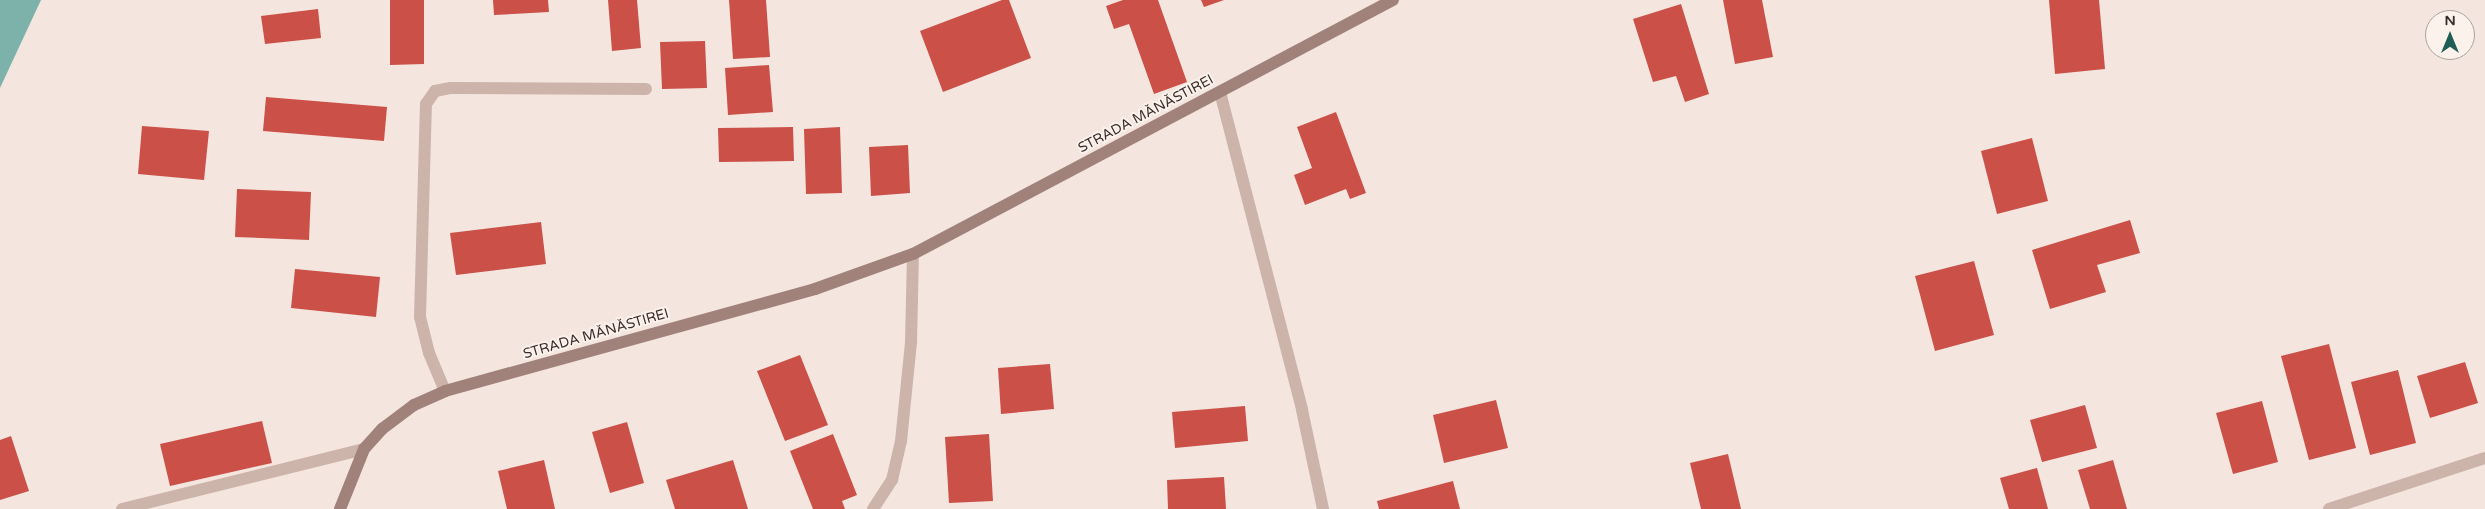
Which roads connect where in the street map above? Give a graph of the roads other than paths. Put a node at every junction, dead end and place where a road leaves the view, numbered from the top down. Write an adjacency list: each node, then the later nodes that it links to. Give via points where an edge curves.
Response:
1 (1392, 0): 3 (street, STRADA MĂNĂSTIREI)
2 (646, 89): 5 (street, via 451,88 435,91 426,104 420,317 429,353)
3 (1220, 92): 4 (street, STRADA MĂNĂSTIREI); 11 (street, via 1302,410)
4 (913, 254): 5 (street, STRADA MĂNĂSTIREI, via 815,289); 10 (street, via 911,342 901,441 892,480)
5 (446, 391): 6 (street, STRADA MĂNĂSTIREI, via 414,404 382,429)
6 (364, 449): 8 (street); 9 (street, STRADA MĂNĂSTIREI)
7 (2485, 458): 12 (street)
8 (122, 509)
9 (340, 509)
10 (873, 509)
11 (1322, 509)
12 (2329, 509)

